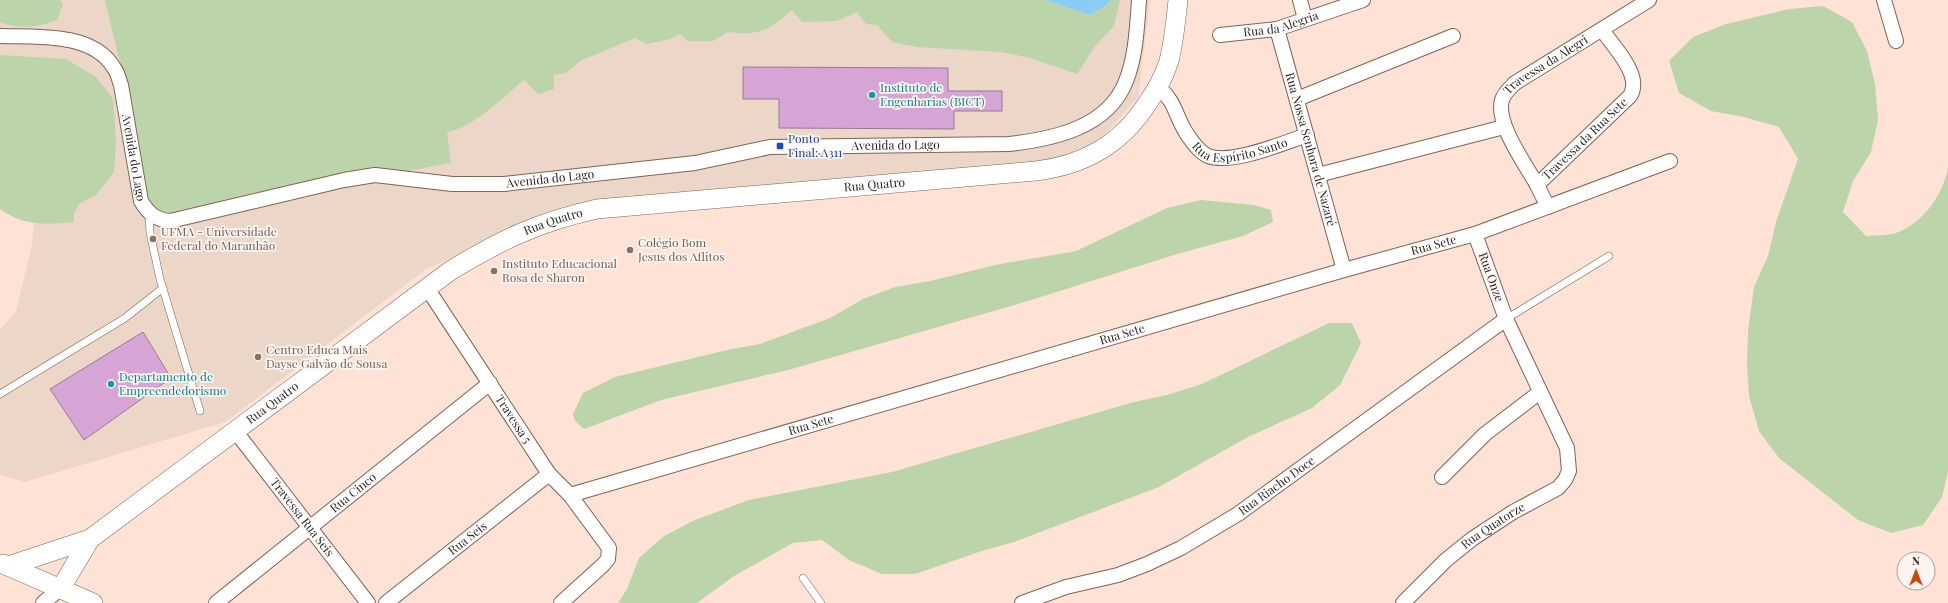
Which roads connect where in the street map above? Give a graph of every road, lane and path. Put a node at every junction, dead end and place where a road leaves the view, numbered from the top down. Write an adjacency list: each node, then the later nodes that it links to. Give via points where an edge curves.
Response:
1 (1140, 0): 23 (street, Avenida do Lago, via 1131,63 1121,93 1105,112 1095,119 1044,139 1009,144 770,147 696,163 504,184 452,184 375,176 344,180 170,221)
2 (1178, 0): 14 (main road, Rua Quatro, via 1169,61)
3 (1300, 0): 7 (street)
4 (1363, 0): 7 (street, Rua da Alegria)
5 (1649, 0): 9 (street, Travessa da Alegri)
6 (1884, 0): 13 (street)
7 (1305, 19): 8 (street, Rua da Alegria)
8 (1277, 29): 10 (street, Rua da Alegria); 15 (street, Rua Nossa Senhora de Nazaré)
9 (1602, 30): 16 (street, Travessa da Alegri, via 1515,83 1506,92); 21 (street, Travessa da Rua Sete, via 1631,71 1634,90)
10 (1220, 35)
11 (0, 36): 23 (street, Avenida do Lago, via 58,37 77,42 107,58 115,69 121,85 139,194)
12 (1452, 36): 15 (street)
13 (1896, 41)
14 (1158, 88): 18 (street, Rua Espírito Santo, via 1169,96 1191,141 1208,156 1233,158); 28 (main road, Rua Quatro, via 1124,134 1091,156 1070,165 1042,171 626,206 585,212 528,229 501,241 450,271)
15 (1297, 100): 18 (street, Rua Nossa Senhora de Nazaré)
16 (1501, 109): 17 (street, Travessa da Rua Sete)
17 (1504, 126): 20 (street); 21 (street, Travessa da Rua Sete)
18 (1307, 136): 20 (street, Rua Nossa Senhora de Nazaré)
19 (1670, 161): 22 (street, Rua Sete)
20 (1318, 175): 26 (street, Rua Nossa Senhora de Nazaré)
21 (1536, 185): 22 (street, Travessa da Rua Sete)
22 (1548, 207): 24 (street, Rua Sete)
23 (149, 213): 27 (lane, via 150,233)
24 (1475, 234): 26 (street, Rua Sete); 29 (street, Rua Onze)
25 (1609, 256): 29 (lane)
26 (1344, 270): 38 (street, Rua Sete)
27 (163, 288): 32 (lane, via 125,318); 33 (lane)
28 (427, 288): 30 (street, Travessa 5); 34 (main road, Rua Quatro)
29 (1506, 319): 31 (street, Rua Onze); 51 (street, Rua Riacho Doce, via 1238,514 1181,548 1118,575 1066,587)
30 (490, 383): 36 (street, Travessa 5); 39 (street, Rua Cinco)
31 (1540, 392): 35 (street, Rua Onze); 37 (street, via 1485,434)
32 (0, 394)
33 (200, 411)
34 (236, 432): 39 (street, Travessa Rua Seis); 40 (main road, Rua Quatro)
35 (1567, 448): 52 (street, Rua Quatorze, via 1569,471 1558,488 1513,512 1472,539 1446,560)
36 (549, 474): 38 (street, Travessa 5); 48 (street, Rua Seis)
37 (1442, 477)
38 (570, 495): 49 (street, Travessa 5, via 610,552 603,565)
39 (310, 528): 46 (street, Rua Cinco); 47 (street, Travessa Rua Seis)
40 (90, 539): 41 (main road, Rua Quatro); 43 (main road, Rua Quatro)
41 (4, 565): 43 (main road)
42 (803, 578): 50 (lane)
43 (61, 588): 44 (street, Rua Quatro); 45 (main road)
44 (43, 603)
45 (93, 603)
46 (216, 603)
47 (368, 603)
48 (386, 603)
49 (561, 603)
50 (820, 603)
51 (1022, 603)
52 (1402, 603)

